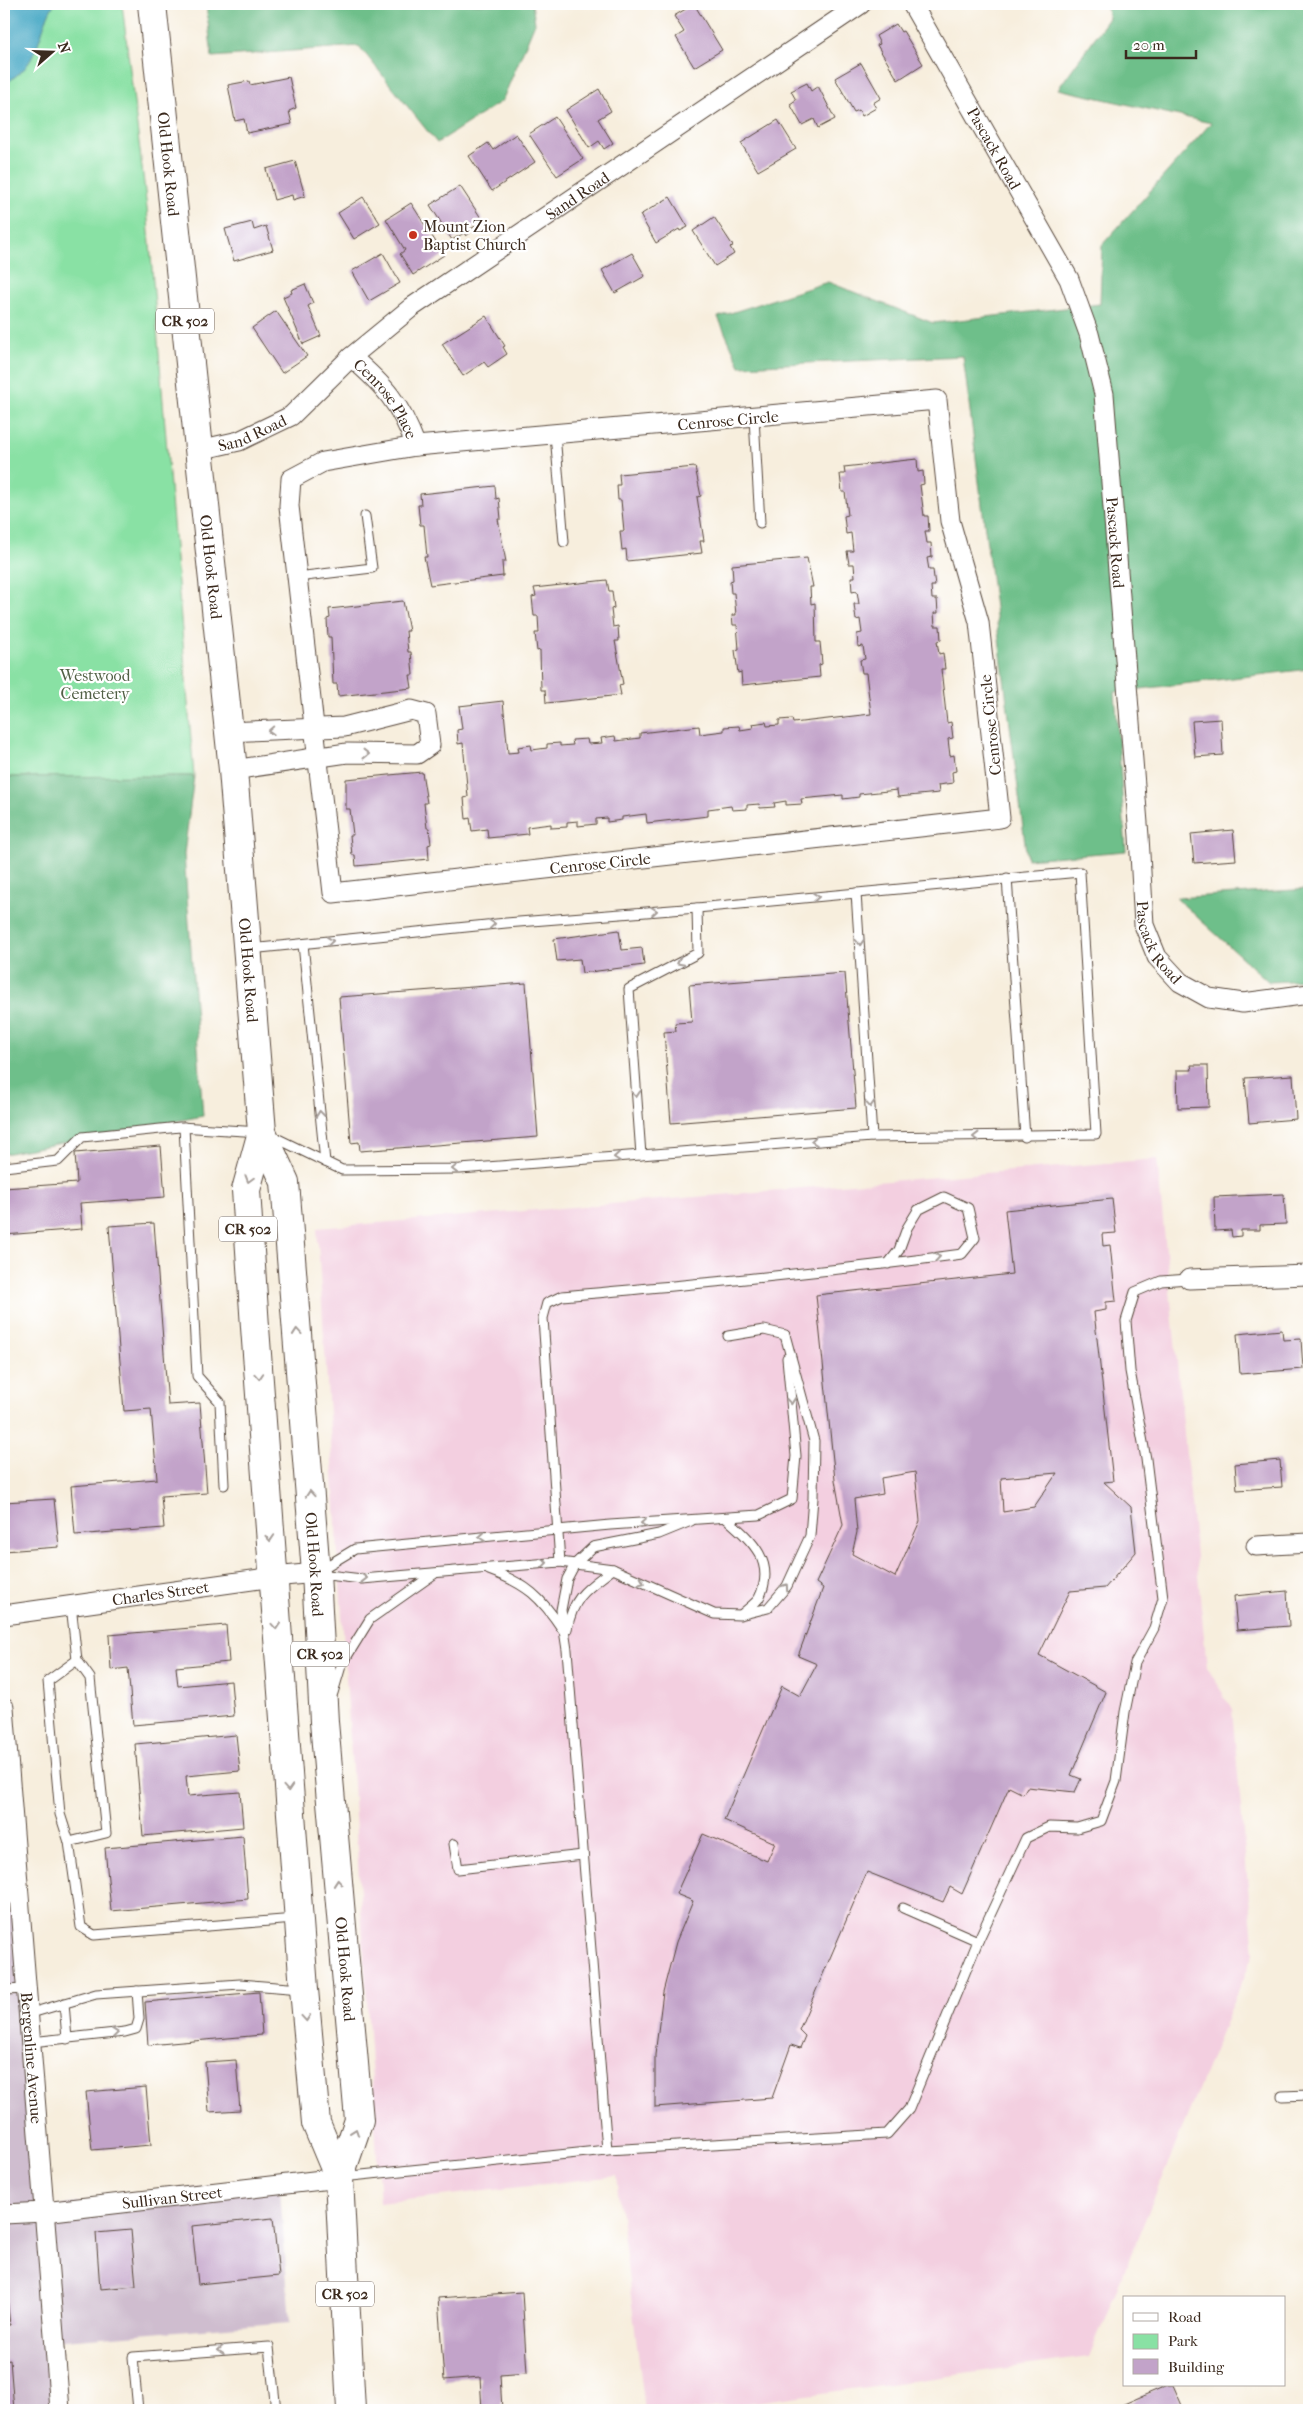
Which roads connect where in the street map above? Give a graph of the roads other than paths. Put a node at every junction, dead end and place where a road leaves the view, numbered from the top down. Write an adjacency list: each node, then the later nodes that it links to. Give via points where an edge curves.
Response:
1 (152, 4): 8 (main road, Old Hook Road / CR 502)
2 (861, 4): 4 (street, Sand Road, via 412,307)
3 (912, 4): 22 (street, Pascack Road, via 1069,279 1098,368 1111,462 1144,925 1157,957 1180,982 1209,998 1243,1003)
4 (351, 357): 7 (street, Cenrose Place, via 380,381 406,417); 8 (street, Sand Road, via 291,416 239,441)
5 (754, 418): 6 (street, Cenrose Circle); 10 (lane); 15 (street, Cenrose Circle, via 937,400 950,521 979,622 1000,818 334,893)
6 (555, 434): 7 (street, Cenrose Circle); 11 (lane)
7 (416, 446): 12 (street, Cenrose Circle, via 323,462 291,480 289,506)
8 (199, 450): 14 (main road, Old Hook Road / CR 502)
9 (365, 516): 12 (lane, via 372,568)
10 (760, 523)
11 (564, 542)
12 (297, 577): 13 (street, Cenrose Circle)
13 (315, 728): 14 (street, one-way to 14); 15 (street, Cenrose Circle); 15 (street, one-way to 13, via 347,753 416,754 430,745 426,714 411,710 344,727)
14 (227, 732): 16 (main road, Old Hook Road / CR 502)
15 (318, 758): 16 (street)
16 (232, 770): 21 (main road, Old Hook Road / CR 502)
17 (1007, 878): 18 (lane); 26 (lane); 26 (lane, via 1080,872 1096,1134)
18 (856, 893): 19 (lane, one-way to 18); 25 (lane, one-way to 25)
19 (696, 908): 20 (lane, one-way to 19); 27 (lane, one-way to 27, via 698,953 629,989)
20 (303, 944): 21 (lane); 28 (lane, one-way to 20)
21 (247, 950): 24 (main road, Old Hook Road / CR 502)
22 (1309, 994)
23 (184, 1127): 24 (lane); 29 (lane, via 82,1137 58,1161); 35 (lane, via 197,1376 220,1402)
24 (262, 1132): 28 (lane); 45 (main road, Old Hook Road / CR 502, one-way to 24, via 285,1182); 47 (main road, Old Hook Road / CR 502, one-way to 47, via 246,1190)
25 (872, 1137): 26 (lane, one-way to 25); 27 (lane, one-way to 27)
26 (1025, 1137)
27 (640, 1155): 28 (lane, one-way to 28, via 460,1169 342,1170)
28 (326, 1162)
29 (4, 1167)
30 (888, 1264): 30 (lane, one-way to 30, via 962,1254 975,1238 968,1208 944,1197 918,1210 899,1250); 38 (lane, via 562,1296 547,1303 543,1318)
31 (1309, 1275): 32 (street)
32 (1189, 1279): 60 (lane, via 1161,1281 1135,1292 1126,1321 1130,1371 1146,1459 1163,1598 1154,1628 1135,1663 1116,1781 1101,1821 1077,1828 1049,1827 1026,1838)
33 (728, 1336): 34 (lane, via 764,1330)
34 (786, 1336): 36 (lane, one-way to 36, via 796,1456 792,1499 759,1515); 50 (lane, one-way to 34, via 768,1608 787,1586 810,1536 814,1441)
35 (224, 1485)
36 (727, 1519): 37 (lane); 50 (lane, via 749,1538 762,1556 764,1578 759,1598)
37 (691, 1521): 38 (lane, one-way to 38); 42 (lane, via 659,1534 593,1546)
38 (558, 1530): 41 (lane); 45 (lane, one-way to 45, via 355,1549)
39 (1309, 1543): 40 (street)
40 (1256, 1546)
41 (560, 1562): 42 (lane); 43 (lane, one-way to 41)
42 (575, 1564): 44 (lane); 51 (lane, via 567,1579 562,1610)
43 (486, 1569): 46 (lane); 51 (lane, via 519,1582 538,1596)
44 (613, 1569): 50 (lane, one-way to 50, via 714,1614); 51 (lane, via 581,1594 570,1614)
45 (316, 1573): 46 (lane, one-way to 46, via 362,1579); 47 (street, Charles Street); 54 (main road, Old Hook Road / CR 502)
46 (435, 1573): 54 (lane, via 370,1619 341,1666)
47 (273, 1577): 48 (street, Charles Street); 59 (main road, Old Hook Road / CR 502, one-way to 59)
48 (71, 1605): 49 (street, Charles Street); 52 (lane)
49 (4, 1615)
50 (740, 1615)
51 (566, 1634): 57 (lane)
52 (77, 1660): 55 (lane, via 48,1681 60,1814); 55 (lane, via 90,1678 106,1833)
53 (4, 1707): 61 (street, Bergenline Avenue)
54 (324, 1722): 72 (main road, Old Hook Road / CR 502, one-way to 54, via 359,2120)
55 (69, 1842): 59 (lane, via 80,1927 94,1935)
56 (454, 1844): 57 (lane, via 458,1868)
57 (583, 1855): 71 (lane)
58 (903, 1908): 60 (lane)
59 (298, 1919): 62 (main road, Old Hook Road / CR 502)
60 (978, 1941): 71 (lane, via 909,2109 887,2134)
61 (26, 1989): 63 (lane); 66 (street, Bergenline Avenue)
62 (304, 1989): 64 (lane, via 240,1984); 72 (main road, Old Hook Road / CR 502, one-way to 72, via 316,2123)
63 (4, 1990)
64 (137, 1991): 65 (lane, via 96,1994); 67 (lane, one-way to 64, via 136,2029 139,2020)
65 (64, 2003): 66 (lane); 67 (lane)
66 (28, 2014): 68 (street, Bergenline Avenue)
67 (67, 2039): 68 (lane)
68 (31, 2042): 73 (street, Bergenline Avenue)
69 (1309, 2095): 70 (lane)
70 (1282, 2096)
71 (607, 2150): 72 (lane)
72 (340, 2178): 73 (street, Sullivan Street); 78 (main road, Old Hook Road / CR 502)
73 (44, 2212): 74 (street, Sullivan Street); 75 (street, Bergenline Avenue)
74 (4, 2214)
75 (60, 2410)
76 (138, 2410): 77 (lane, one-way to 76, via 276,2410 269,2347 133,2357)
77 (270, 2410)
78 (351, 2410)

